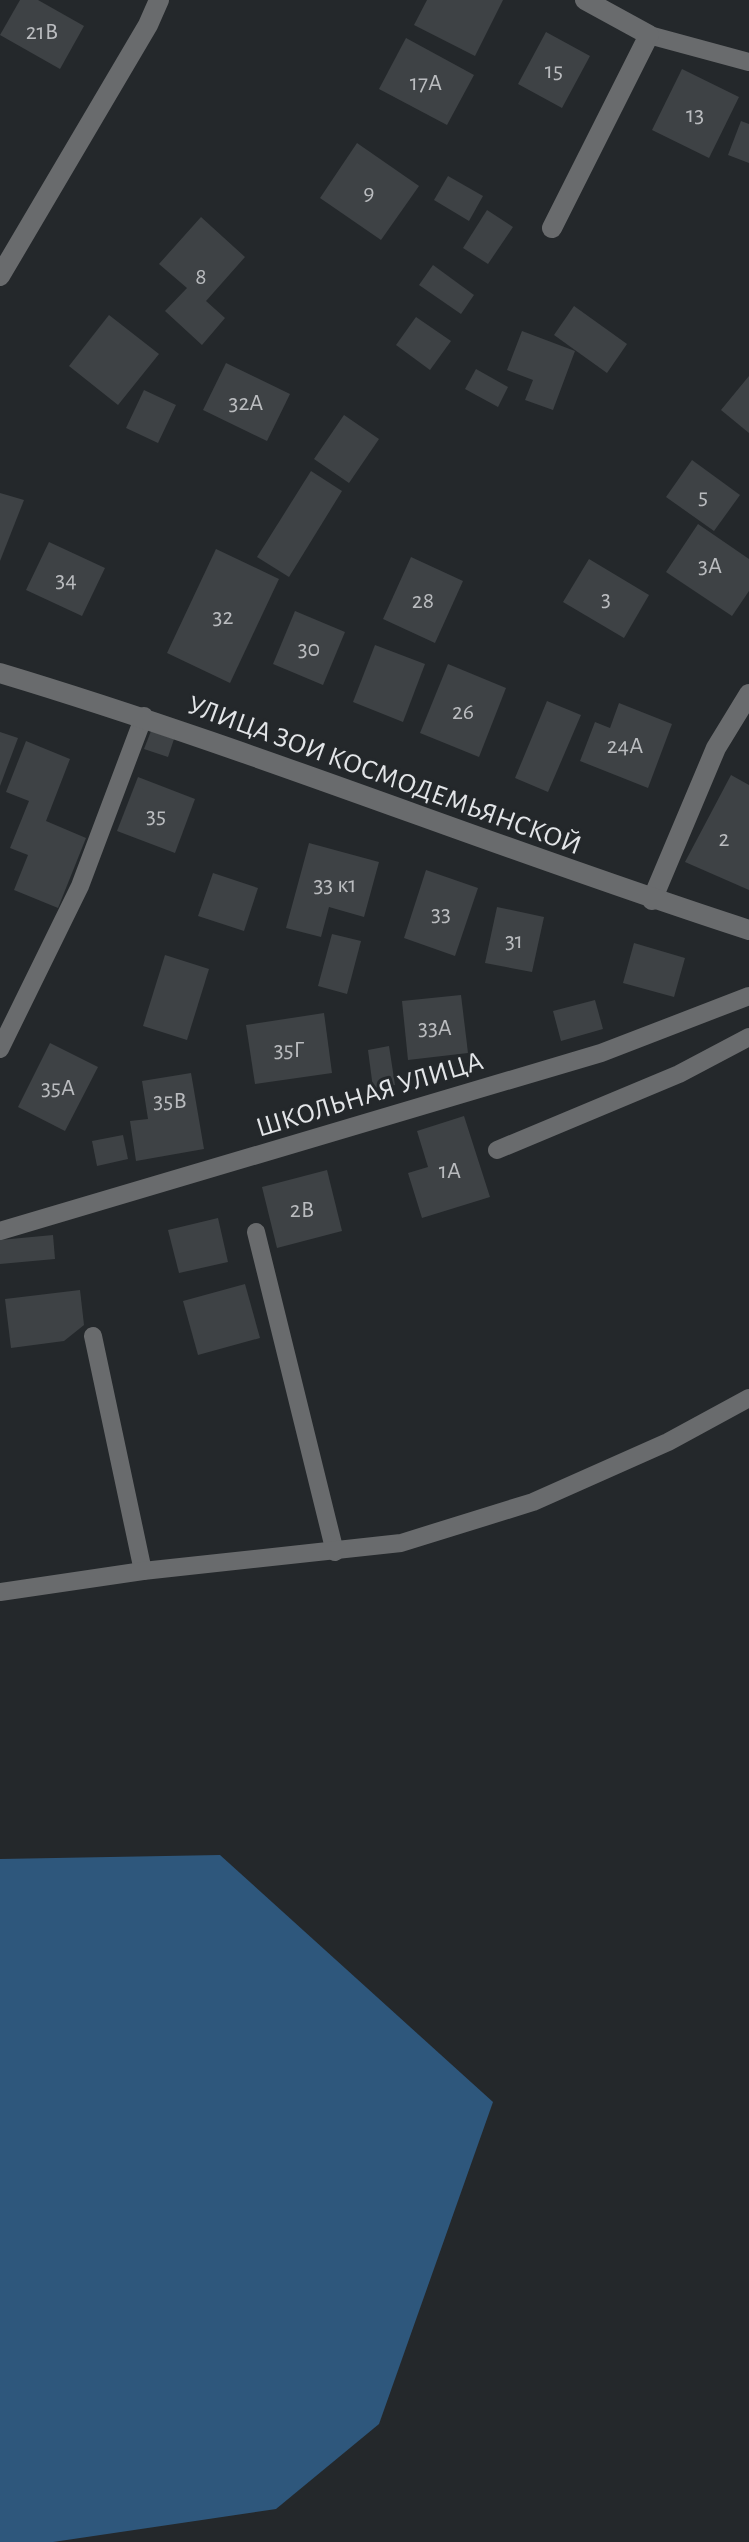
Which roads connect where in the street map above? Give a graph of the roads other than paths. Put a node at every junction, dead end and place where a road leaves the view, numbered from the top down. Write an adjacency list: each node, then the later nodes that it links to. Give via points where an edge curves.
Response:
1 (159, 0): 6 (street)
2 (585, 0): 3 (street)
3 (649, 35): 4 (lane); 5 (street)
4 (749, 62)
5 (552, 228)
6 (0, 276)
7 (0, 673): 9 (street, УЛИЦА ЗОИ КОСМОДЕМЬЯНСКОЙ)
8 (749, 694): 10 (street, via 716,748)
9 (144, 716): 10 (street, УЛИЦА ЗОИ КОСМОДЕМЬЯНСКОЙ); 14 (lane, via 80,886)
10 (652, 900): 11 (street, УЛИЦА ЗОИ КОСМОДЕМЬЯНСКОЙ)
11 (749, 930)
12 (749, 996): 16 (lane, ШКОЛЬНАЯ УЛИЦА, via 601,1053)
13 (749, 1037): 15 (lane, via 679,1074)
14 (0, 1049)
15 (497, 1150)
16 (0, 1231)
17 (256, 1232): 20 (lane)
18 (93, 1336): 21 (lane)
19 (749, 1398): 20 (lane, via 668,1442 533,1502 401,1543)
20 (335, 1552): 21 (lane)
21 (143, 1571): 22 (lane)
22 (0, 1592)

